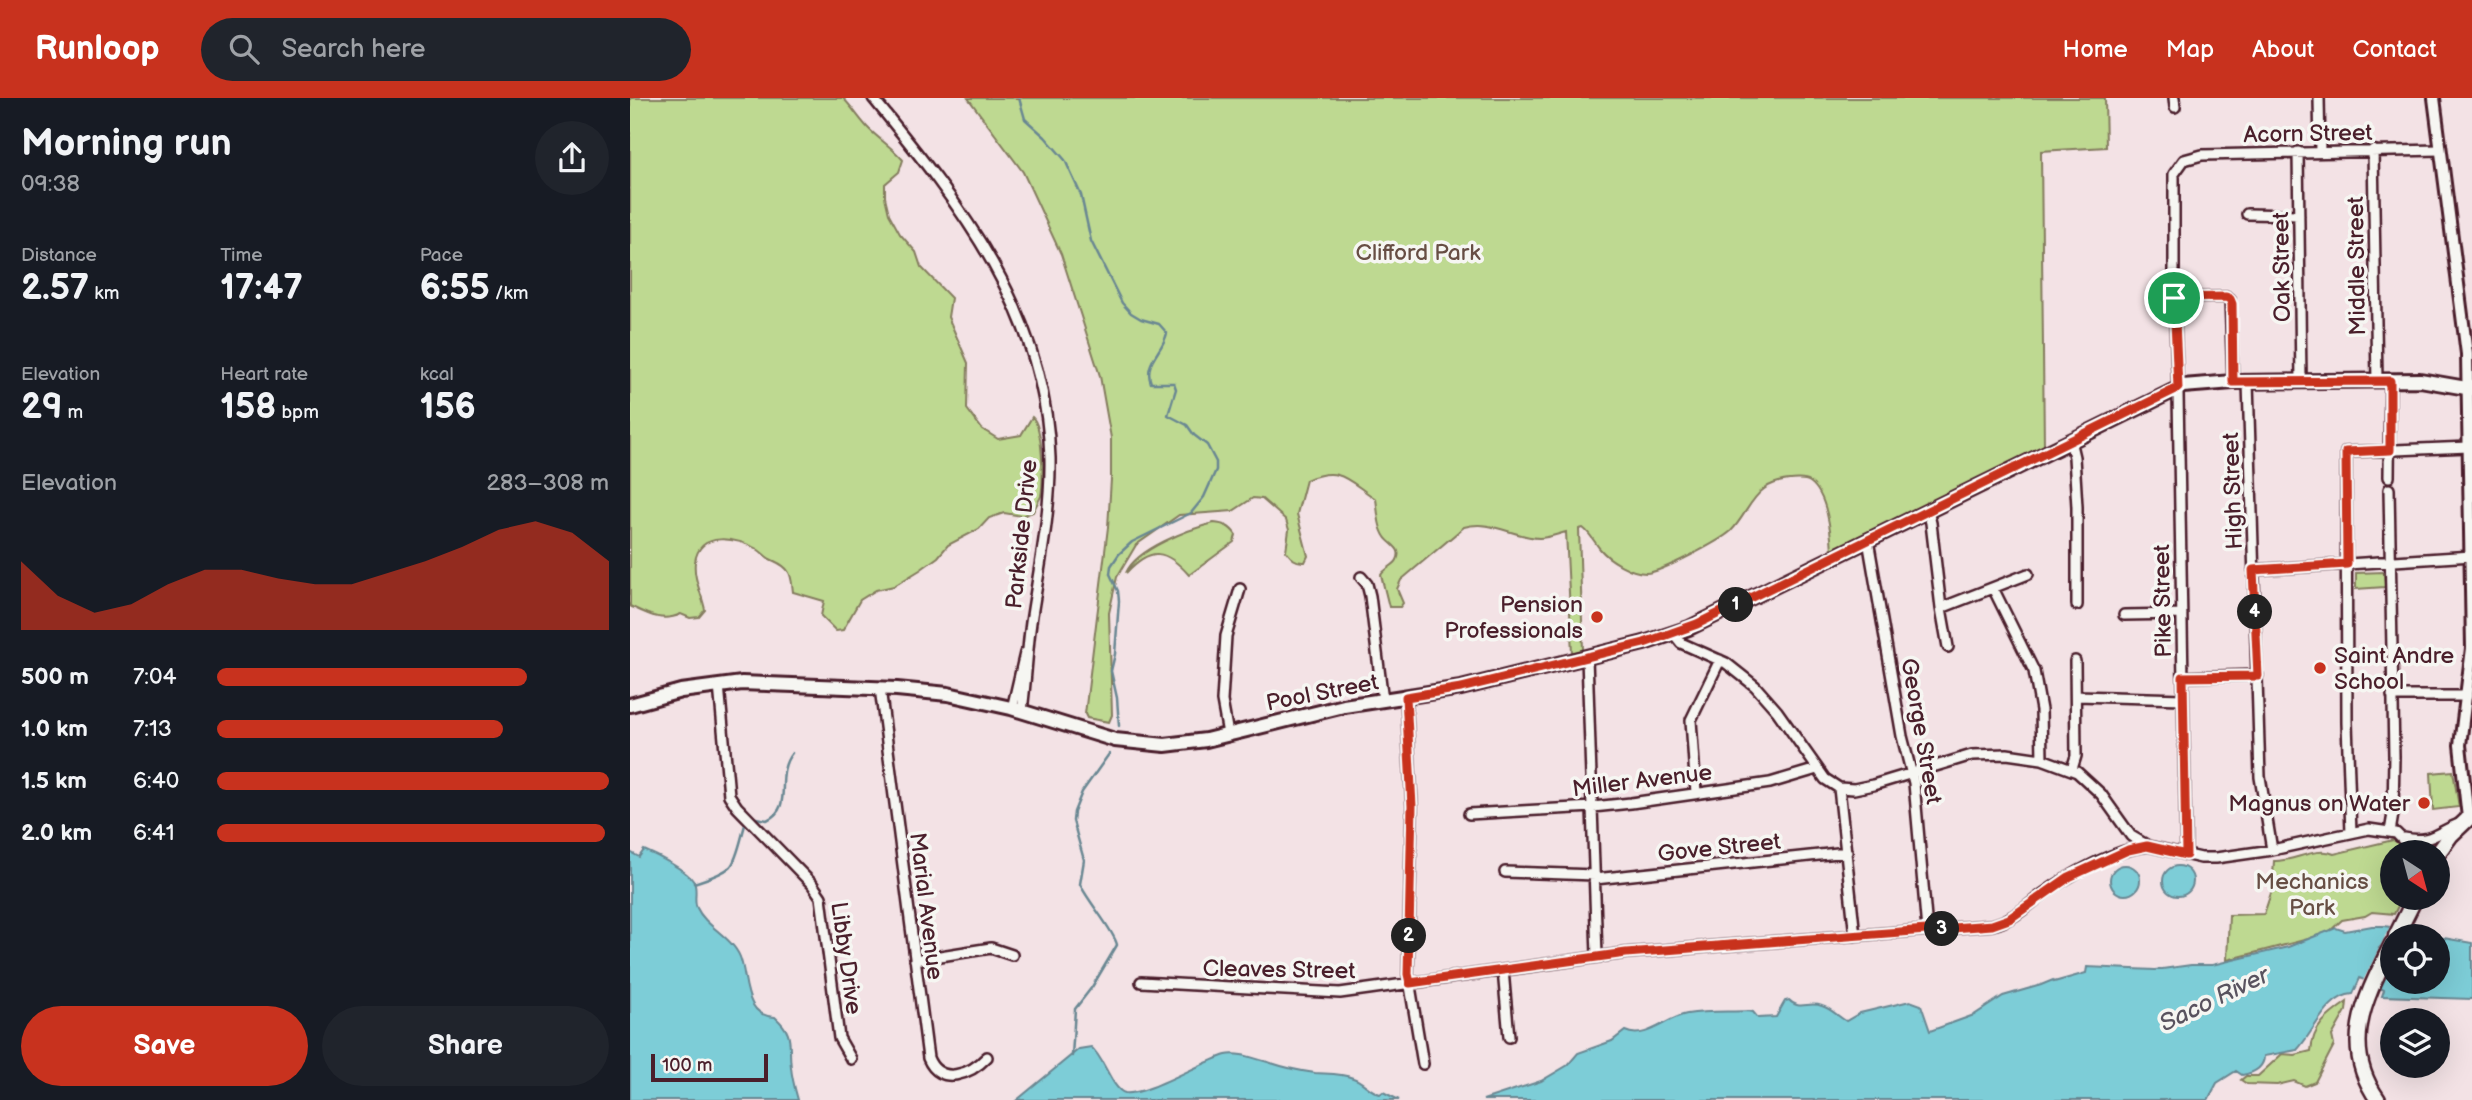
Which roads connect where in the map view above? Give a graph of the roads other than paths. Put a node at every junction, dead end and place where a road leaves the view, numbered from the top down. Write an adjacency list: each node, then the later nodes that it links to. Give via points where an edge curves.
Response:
1 (873, 98): 54 (street, Parkside Drive, via 942,183 979,238 1017,314 1038,373 1048,428 1050,476)
2 (2319, 98): 7 (street)
3 (2434, 98): 5 (street)
4 (2373, 150): 5 (street, Acorn Street); 7 (street, Acorn Street); 13 (street, Middle Street)
5 (2440, 150): 17 (street)
6 (2298, 152): 7 (street, Acorn Street); 8 (street, Acorn Street, via 2202,155); 10 (street, Oak Street)
7 (2320, 152)
8 (2180, 163): 11 (street, Pike Street, via 2173,179)
9 (2247, 214): 10 (street)
10 (2300, 215): 12 (street, Oak Street)
11 (2174, 298): 14 (street, via 2230,299); 16 (street, Pike Street)
12 (2301, 381): 13 (main road, Pool Street); 15 (main road, Pool Street)
13 (2384, 381): 17 (main road, Pool Street, via 2420,380); 20 (street, Middle Street)
14 (2233, 382): 15 (main road, Pool Street); 16 (main road, Pool Street)
15 (2248, 382): 29 (street, High Street)
16 (2178, 388): 18 (main road, Pool Street); 36 (street, Pike Street)
17 (2470, 388): 19 (street)
18 (2070, 440): 24 (main road, Pool Street); 34 (street, via 2077,497)
19 (2469, 447): 20 (street); 22 (street)
20 (2390, 450): 21 (street, Middle Street); 28 (street, via 2346,452)
21 (2389, 477)
22 (2471, 478): 26 (street)
23 (2389, 489): 27 (street)
24 (1928, 511): 25 (main road, Pool Street); 35 (street)
25 (1868, 540): 38 (main road, Pool Street); 59 (street, George Street)
26 (2471, 556): 27 (street); 49 (street, via 2472,648)
27 (2390, 561): 28 (street); 48 (street)
28 (2347, 564): 29 (street); 66 (street)
29 (2253, 570): 43 (street, High Street)
30 (2028, 574): 32 (street)
31 (1361, 578): 52 (street, via 1371,602)
32 (1993, 588): 35 (street); 56 (street, via 2034,671)
33 (1240, 589): 55 (street, via 1226,636 1222,701)
34 (2077, 606)
35 (1941, 608): 39 (street)
36 (2182, 614): 37 (street); 44 (street, Pike Street)
37 (2124, 615)
38 (1674, 634): 40 (main road, Pool Street); 41 (street, via 1681,643)
39 (1948, 646)
40 (1587, 657): 50 (main road, Pool Street); 62 (street)
41 (1720, 660): 57 (street, via 1770,702); 61 (street, via 1691,720)
42 (2075, 661): 47 (street)
43 (2258, 676): 44 (street); 70 (street, High Street, via 2260,777)
44 (2183, 677): 51 (street, Pike Street)
45 (719, 685): 46 (main road, Pool Street, via 762,682); 53 (main road, Pool Street); 86 (street, Libby Drive, via 729,796 821,897 838,1035)
46 (880, 688): 54 (main road, Pool Street, via 948,694); 79 (street, Marial Avenue)
47 (2077, 696): 51 (street); 58 (street)
48 (2392, 696): 49 (street); 65 (street)
49 (2467, 696): 64 (street, via 2460,745)
50 (1406, 697): 52 (main road, Pool Street); 83 (street, via 1412,806)
51 (2183, 699): 72 (street, Pike Street)
52 (1383, 701): 55 (main road, Pool Street)
53 (630, 705)
54 (1017, 710): 55 (main road, Pool Street, via 1146,745 1181,744)
55 (1228, 734)
56 (2042, 760): 58 (street); 59 (street, via 1984,753)
57 (1817, 769): 60 (street); 61 (street, Miller Avenue, via 1770,783)
58 (2072, 769): 69 (street, via 2096,788 2131,836)
59 (1912, 774): 60 (street, via 1854,789); 75 (street, George Street)
60 (1839, 788): 71 (street)
61 (1696, 793): 62 (street, Miller Avenue)
62 (1593, 807): 63 (street, Miller Avenue); 74 (street)
63 (1469, 814)
64 (2467, 819): 67 (street, via 2436,837); 68 (main road)
65 (2390, 832): 66 (street); 67 (street)
66 (2351, 833): 70 (street)
67 (2402, 838)
68 (2447, 840)
69 (2147, 846): 72 (street); 75 (street, Cleaves Street, via 2087,867 1999,924)
70 (2273, 850): 72 (street, via 2216,858)
71 (1847, 852): 74 (street, Gove Street); 76 (street)
72 (2186, 855)
73 (1505, 872): 74 (street, Gove Street)
74 (1595, 877): 78 (street)
75 (1927, 930): 76 (street, Cleaves Street)
76 (1856, 936): 78 (street, Cleaves Street)
77 (1012, 955): 79 (street, via 991,948)
78 (1597, 957): 81 (street, Cleaves Street)
79 (915, 960): 85 (street, Marial Avenue, via 931,1064 941,1072 959,1075 975,1069)
80 (2380, 969): 88 (main road, via 2365,1001 2359,1029 2358,1053)
81 (1503, 970): 83 (street, Cleaves Street); 84 (street)
82 (1141, 982): 83 (street, Cleaves Street, via 1324,993)
83 (1410, 983): 87 (street)
84 (1509, 1037)
85 (987, 1057)
86 (851, 1059)
87 (1423, 1064)
88 (2374, 1099)

